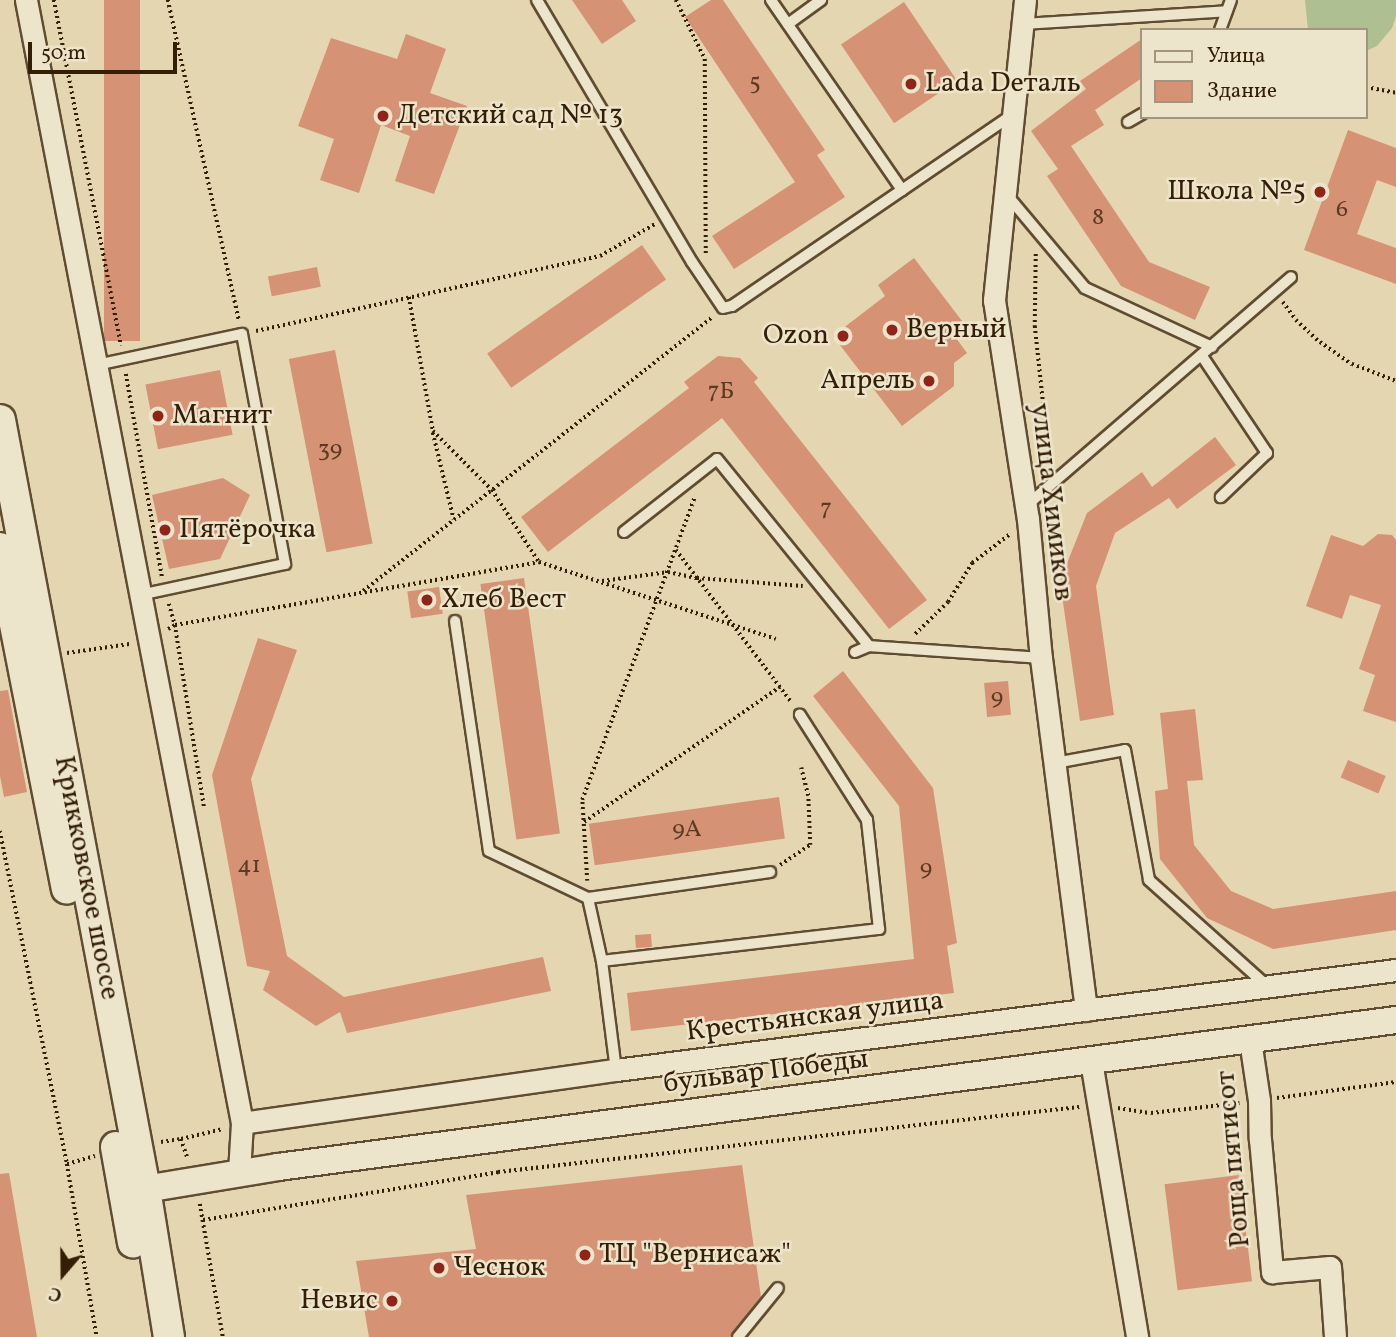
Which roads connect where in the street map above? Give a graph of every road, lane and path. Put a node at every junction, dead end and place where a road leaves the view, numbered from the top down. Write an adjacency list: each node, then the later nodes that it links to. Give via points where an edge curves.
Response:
1 (26, 0): 30 (street)
2 (168, 0): 27 (path)
3 (537, 0): 20 (lane)
4 (676, 0): 23 (path, via 705,59)
5 (771, 0): 10 (lane)
6 (821, 0): 10 (lane)
7 (1025, 0): 11 (street, улица Химиков)
8 (1231, 0): 9 (lane)
9 (1227, 11): 11 (lane); 12 (lane)
10 (788, 24): 18 (lane)
11 (1023, 24): 15 (street, улица Химиков)
12 (1221, 28)
13 (1368, 87): 14 (path)
14 (1396, 93)
15 (1013, 114): 18 (lane); 19 (street, улица Химиков)
16 (1140, 115): 17 (lane)
17 (1128, 122)
18 (902, 190): 26 (lane)
19 (1005, 193): 21 (lane); 38 (street, улица Химиков, via 994,300)
20 (666, 218): 23 (lane); 25 (path, via 600,256)
21 (1036, 229): 28 (lane, via 1085,288); 35 (path, via 1035,326)
22 (1292, 277): 24 (lane)
23 (706, 286): 26 (lane)
24 (1276, 291): 28 (lane); 31 (path, via 1296,320 1320,342 1352,364)
25 (408, 297): 27 (path); 33 (path)
26 (723, 309): 36 (path)
27 (242, 334): 30 (lane); 49 (lane, via 285,564)
28 (1212, 347): 29 (lane)
29 (1202, 356): 35 (lane); 37 (lane, via 1267,453)
30 (96, 365): 49 (street)
31 (1396, 381)
32 (0, 419): 51 (main road, Крикковское шоссе)
33 (433, 431): 36 (path); 39 (path)
34 (706, 468): 40 (lane); 42 (path); 47 (lane, via 717,459)
35 (1052, 484): 38 (lane); 38 (path, via 1055,518)
36 (492, 490): 39 (path); 43 (path)
37 (1221, 497)
38 (1027, 513): 54 (path, via 972,563 948,602); 60 (street, улица Химиков)
39 (453, 520): 48 (path)
40 (624, 532)
41 (0, 548): 51 (main road)
42 (676, 550): 44 (path); 45 (path)
43 (539, 562): 46 (path); 48 (path)
44 (668, 572): 45 (path); 46 (path); 50 (path)
45 (697, 578): 47 (path); 53 (path)
46 (600, 582): 50 (path)
47 (822, 588): 57 (lane)
48 (362, 593): 56 (path, via 175,625)
49 (139, 595): 56 (street)
50 (657, 600): 53 (path); 65 (path, via 582,800)
51 (16, 613): 59 (main road, Крикковское шоссе); 85 (main road)
52 (455, 621): 68 (lane, via 489,851)
53 (733, 625): 55 (path); 61 (path)
54 (912, 636)
55 (776, 639)
56 (148, 641): 59 (path); 78 (street)
57 (869, 646): 58 (lane); 60 (lane)
58 (855, 652)
59 (45, 656): 81 (main road, Крикковское шоссе)
60 (1041, 658): 63 (street, улица Химиков)
61 (779, 687): 62 (path); 65 (path)
62 (798, 711): 69 (lane, via 867,820 878,929)
63 (1055, 763): 71 (lane, via 1125,750 1149,880); 72 (street, улица Химиков)
64 (801, 768): 67 (path, via 808,796 810,845)
65 (584, 822): 68 (path)
66 (0, 831): 84 (path)
67 (770, 872): 68 (lane)
68 (588, 898): 69 (lane)
69 (602, 961): 76 (lane)
70 (1396, 970): 71 (street, Крестьянская улица)
71 (1267, 987): 72 (street, Крестьянская улица)
72 (1086, 1010): 76 (street, Крестьянская улица)
73 (1396, 1020): 74 (street, бульвар Победы)
74 (1250, 1040): 75 (street, бульвар Победы); 90 (street, Роща пятисот, via 1272,1272 1330,1267)
75 (1091, 1061): 77 (street); 79 (street, бульвар Победы)
76 (616, 1070): 78 (street, Крестьянская улица)
77 (1099, 1106): 82 (path, via 1047,1108 498,1172); 89 (street)
78 (242, 1124): 79 (street)
79 (239, 1172): 80 (street, бульвар Победы)
80 (196, 1180): 81 (street, бульвар Победы); 82 (path)
81 (145, 1189): 86 (main road, Крикковское шоссе)
82 (203, 1220): 87 (path)
83 (778, 1288): 88 (lane)
84 (97, 1337)
85 (149, 1337)
86 (169, 1337)
87 (223, 1337)
88 (738, 1337)
89 (1137, 1337)
90 (1335, 1337)

